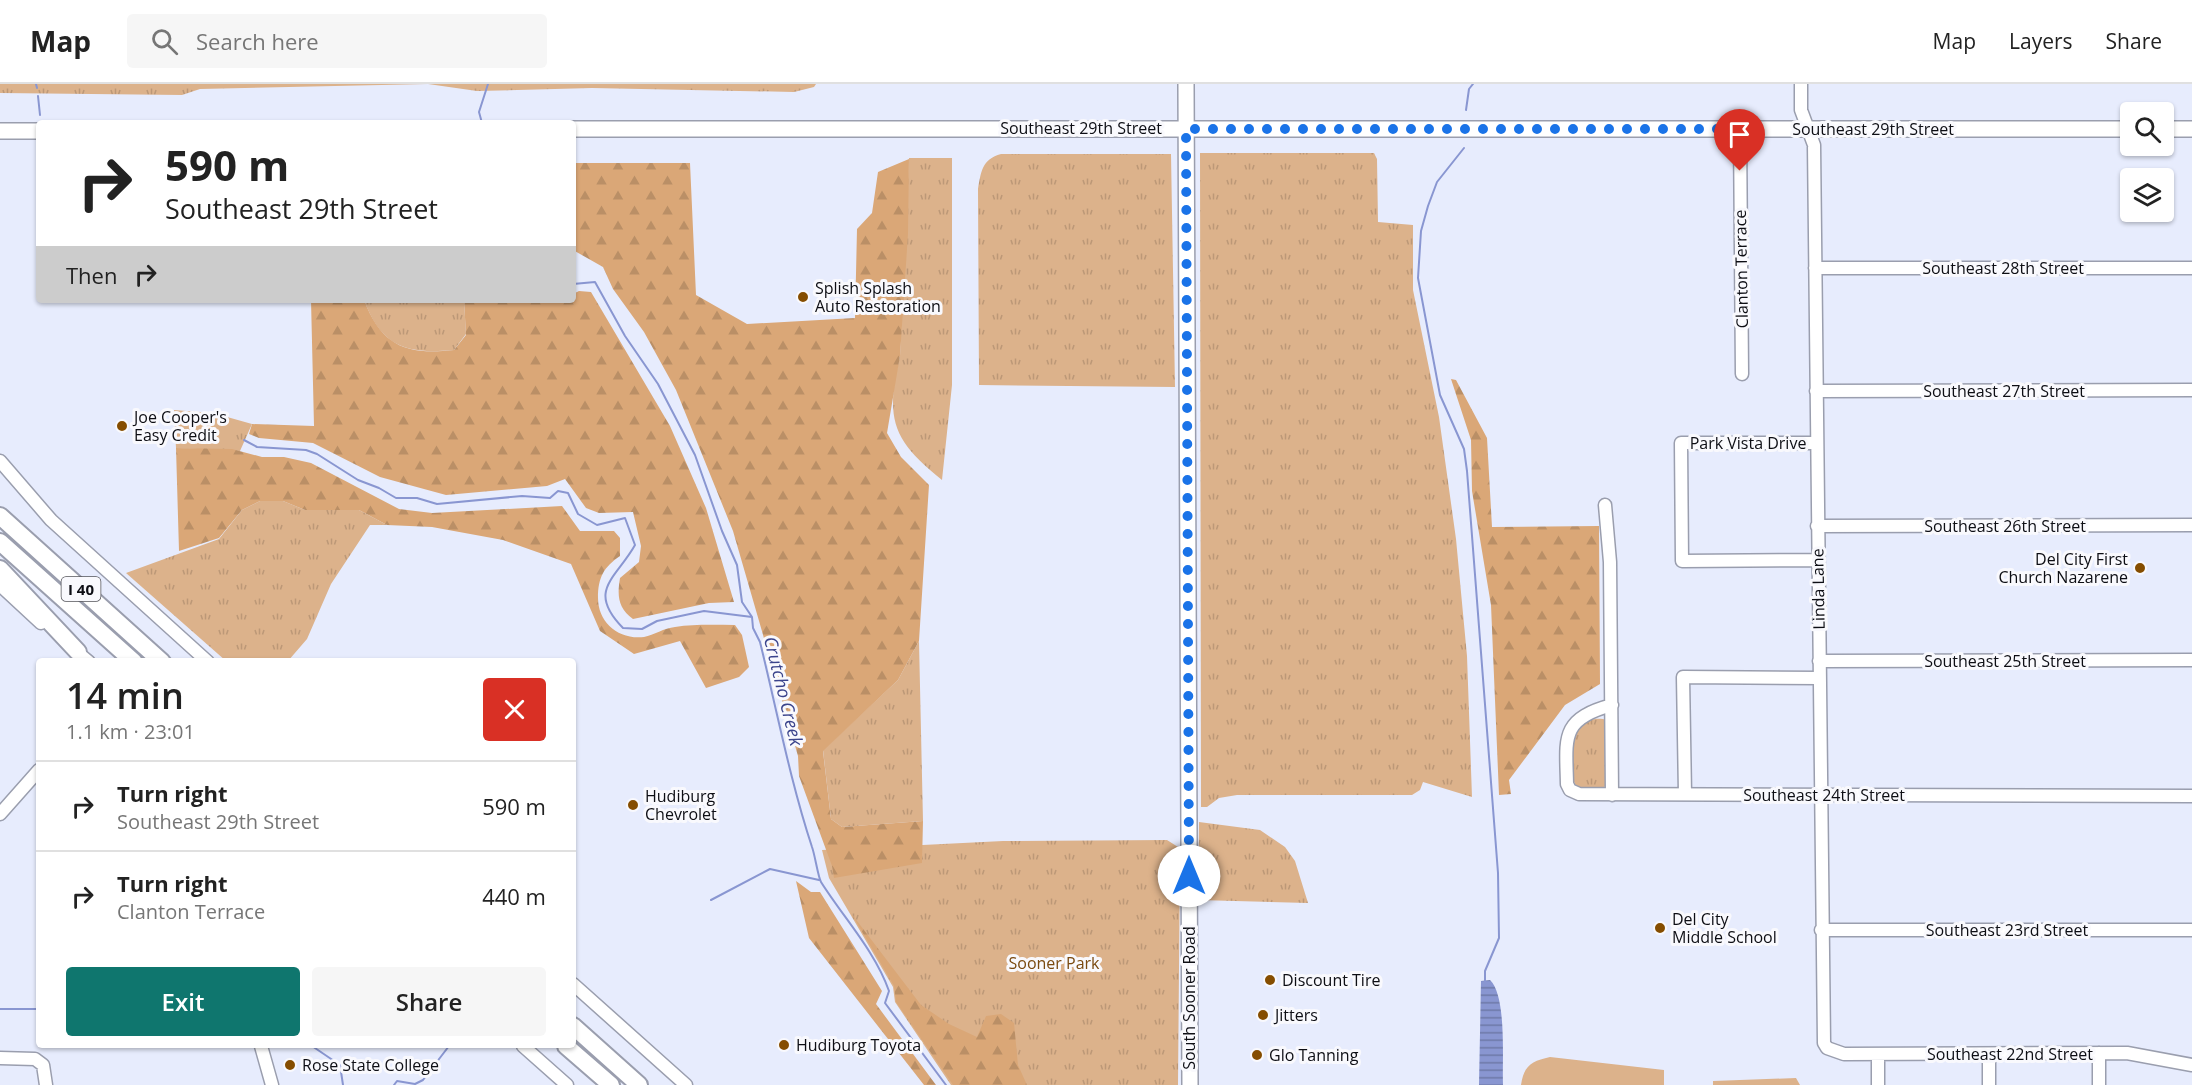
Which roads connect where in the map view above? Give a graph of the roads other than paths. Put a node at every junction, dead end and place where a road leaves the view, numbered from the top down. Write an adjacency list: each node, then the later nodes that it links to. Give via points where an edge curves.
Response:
1 (1186, 84): 4 (main road, South Sooner Road)
2 (1801, 84): 6 (street, Linda Lane, via 1801,110)
3 (576, 129): 4 (main road, Southeast 29th Street)
4 (1186, 129): 5 (main road, Southeast 29th Street); 64 (main road, South Sooner Road)
5 (1740, 129): 6 (main road, Southeast 29th Street); 14 (street, Clanton Terrace)
6 (1808, 129): 7 (main road, Southeast 29th Street); 12 (street, Linda Lane, via 1814,145)
7 (2120, 129)
8 (2174, 129): 9 (main road)
9 (2192, 129)
10 (0, 131): 11 (main road)
11 (36, 131)
12 (1815, 268): 13 (street, Southeast 28th Street); 16 (street, Linda Lane)
13 (2192, 268)
14 (1742, 374)
15 (2192, 390): 16 (street, Southeast 27th Street)
16 (1816, 391): 17 (street, Linda Lane)
17 (1816, 443): 22 (street, Linda Lane); 24 (street, Park Vista Drive, via 1681,443 1682,561)
18 (0, 461): 30 (street, via 51,520)
19 (1605, 505): 34 (street, via 1610,562)
20 (0, 516): 29 (highway, I 40)
21 (2192, 525): 22 (street, Southeast 26th Street)
22 (1817, 526): 24 (street, Linda Lane)
23 (0, 542): 28 (highway, I 40)
24 (1818, 560): 32 (street, Linda Lane)
25 (0, 569): 27 (highway)
26 (0, 585): 27 (street)
27 (84, 657)
28 (130, 658)
29 (158, 658)
30 (204, 658)
31 (2192, 660): 32 (street, Southeast 25th Street)
32 (1819, 662): 33 (street, Linda Lane)
33 (1819, 678): 36 (street, via 1683,677); 38 (street, Linda Lane)
34 (1612, 705): 37 (street); 37 (street, Southeast 24th Street, via 1579,717 1566,739 1570,790)
35 (36, 773): 40 (street)
36 (1685, 794): 37 (street, Southeast 24th Street); 38 (street, Southeast 24th Street)
37 (1612, 795)
38 (1820, 795): 39 (street, Southeast 24th Street); 41 (street, Linda Lane)
39 (2192, 796)
40 (0, 814)
41 (1821, 930): 42 (street, Southeast 23rd Street); 49 (street, Linda Lane, via 1822,1036)
42 (2192, 930)
43 (576, 987): 63 (street)
44 (576, 1029): 62 (highway)
45 (262, 1048): 55 (street)
46 (525, 1048): 60 (street)
47 (565, 1048): 53 (highway)
48 (568, 1048): 53 (highway)
49 (1827, 1048): 51 (street, Southeast 22nd Street, via 1844,1054)
50 (2099, 1053): 52 (street, Southeast 22nd Street); 56 (street, Southeast 22nd Street, via 2146,1055); 67 (street)
51 (1878, 1054): 52 (street, Southeast 22nd Street); 65 (street)
52 (1989, 1054): 66 (street)
53 (579, 1057): 61 (highway)
54 (0, 1058): 57 (street, via 34,1059 43,1065)
55 (265, 1060): 58 (street); 59 (street)
56 (2192, 1065)
57 (46, 1085)
58 (272, 1085)
59 (279, 1085)
60 (567, 1085)
61 (611, 1085)
62 (639, 1085)
63 (686, 1085)
64 (1190, 1085)
65 (1878, 1085)
66 (1989, 1085)
67 (2099, 1085)

